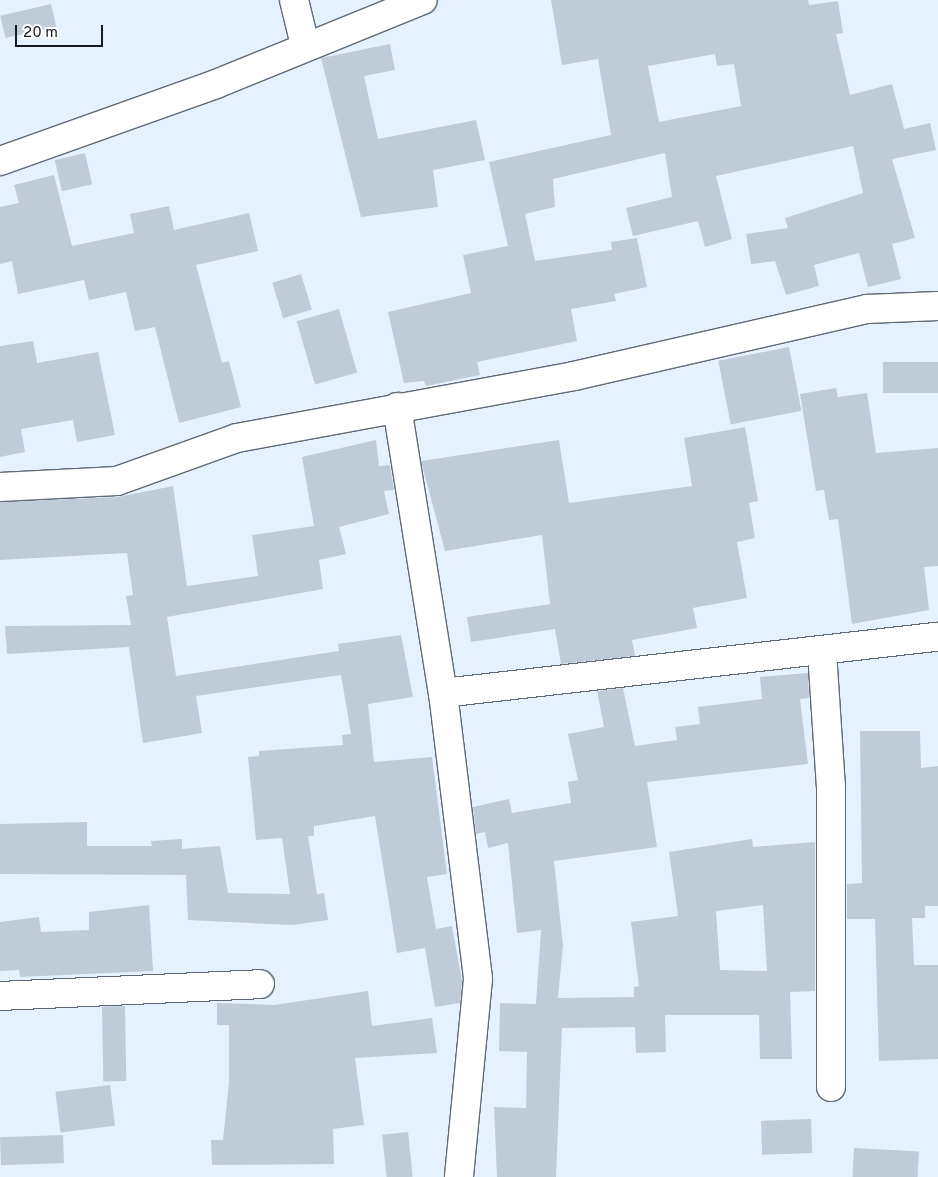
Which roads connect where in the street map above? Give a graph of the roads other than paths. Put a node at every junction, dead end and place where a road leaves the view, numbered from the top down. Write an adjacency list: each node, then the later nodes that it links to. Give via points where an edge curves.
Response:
1 (294, 0): 3 (street)
2 (423, 0): 3 (street)
3 (305, 45): 4 (street, via 216,84)
4 (0, 161)
5 (938, 306): 6 (street, via 867,309 574,376)
6 (397, 407): 7 (street, via 237,438 117,481); 10 (street)
7 (0, 487)
8 (938, 637): 9 (street)
9 (822, 652): 10 (street); 13 (street, via 831,787)
10 (442, 693): 14 (street, via 478,979)
11 (260, 984): 12 (street)
12 (0, 996)
13 (831, 1087)
14 (459, 1177)

